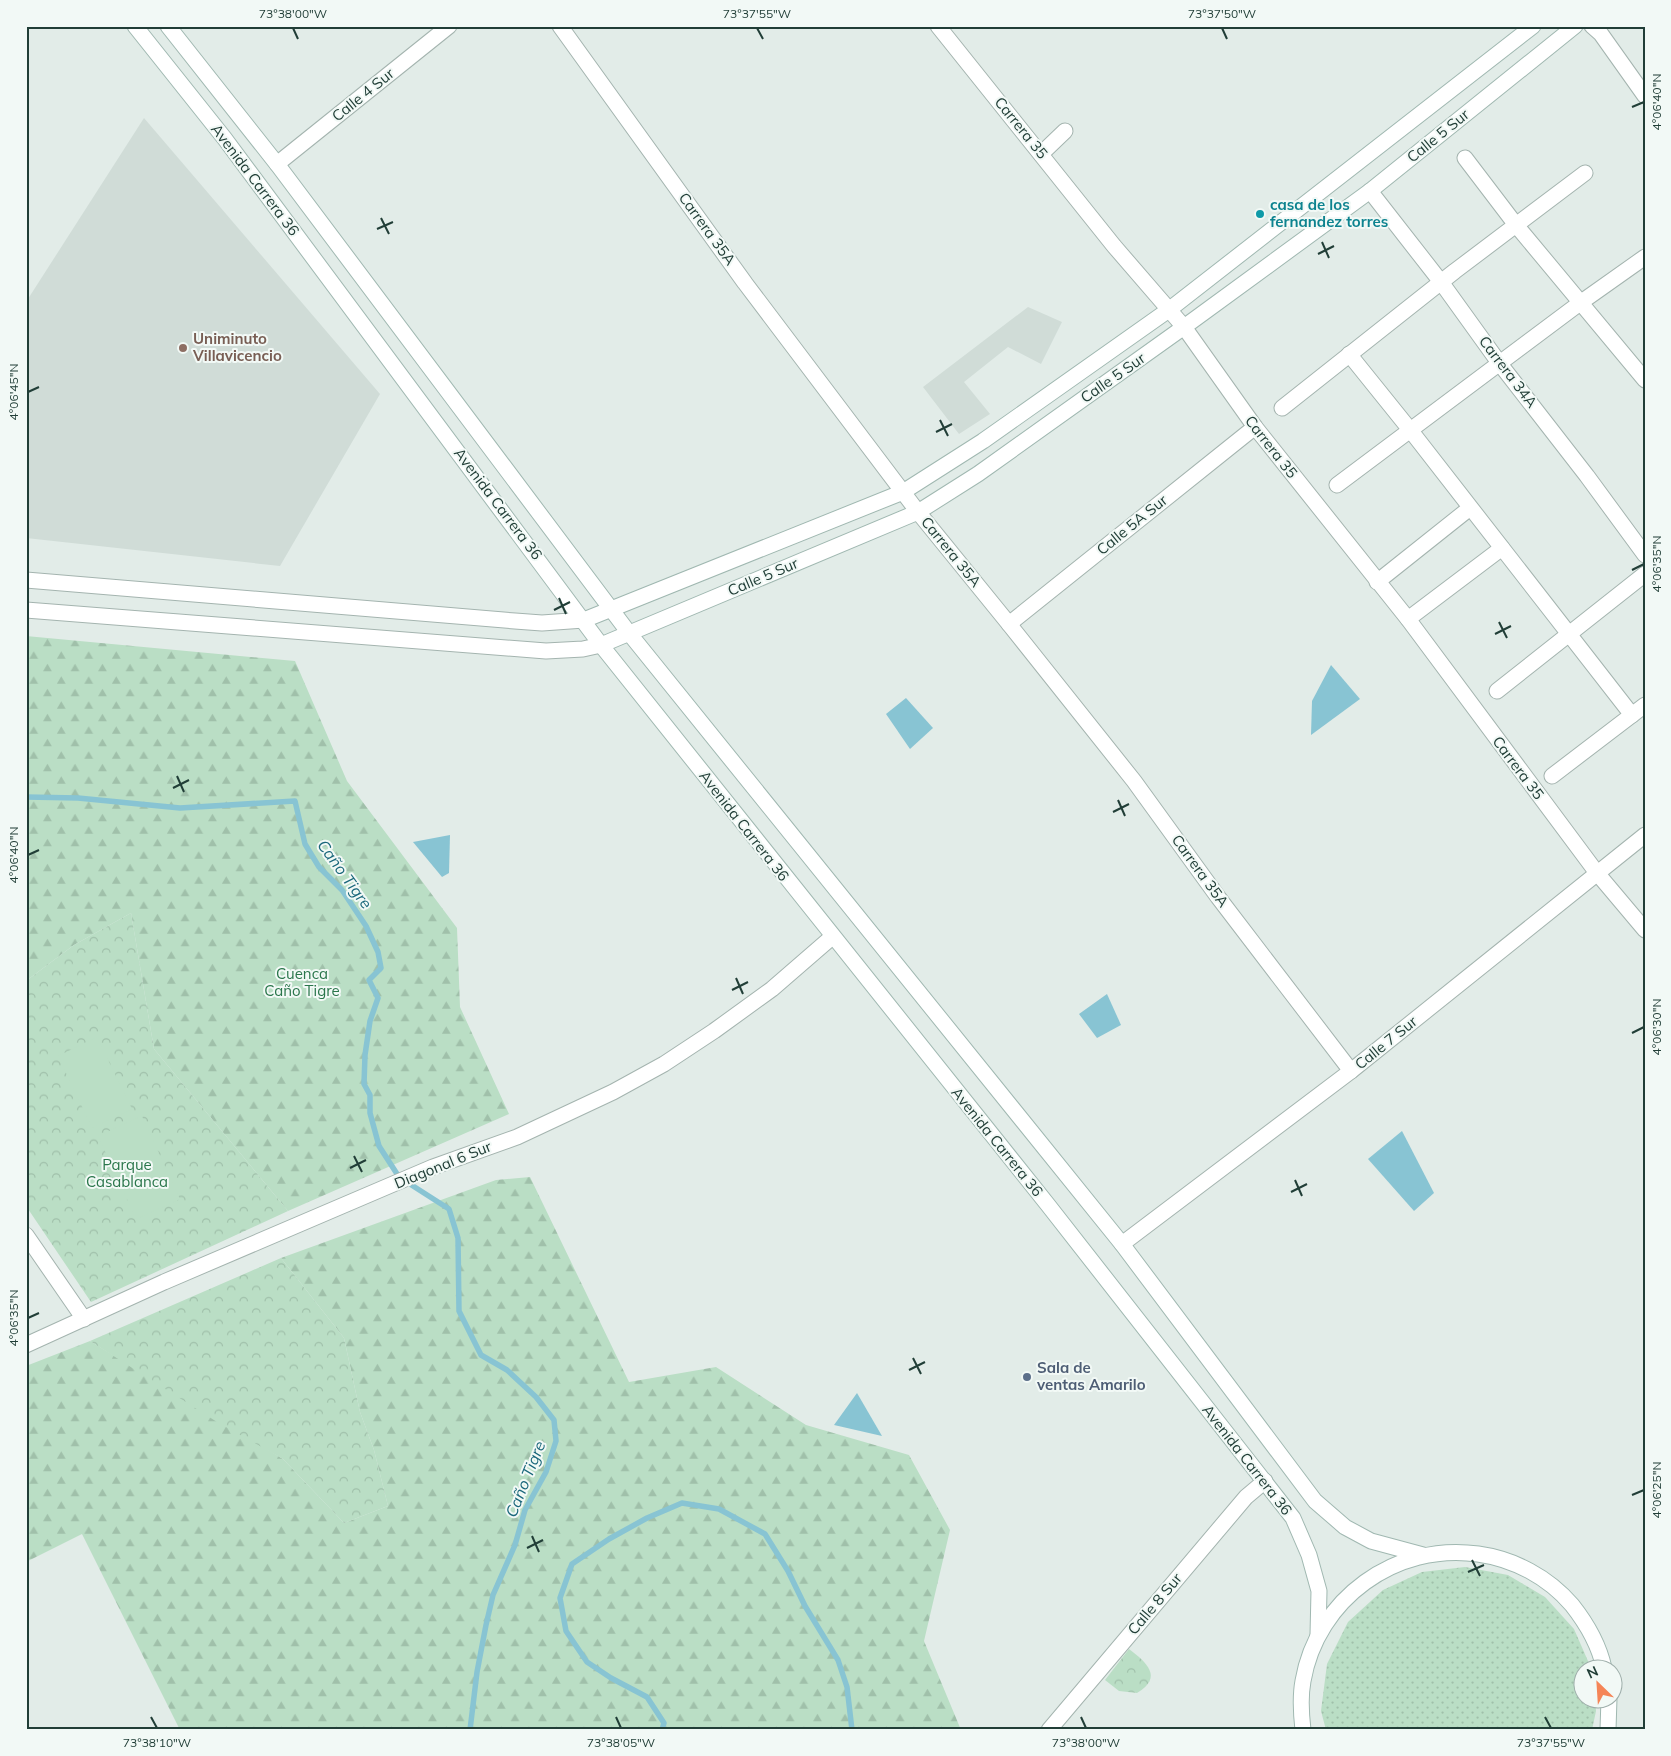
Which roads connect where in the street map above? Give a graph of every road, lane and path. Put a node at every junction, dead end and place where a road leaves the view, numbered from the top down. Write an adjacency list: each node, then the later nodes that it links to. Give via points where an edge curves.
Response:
1 (136, 26): 40 (street, Avenida Carrera 36, via 225,139)
2 (168, 26): 13 (street, Avenida Carrera 36)
3 (449, 26): 13 (street, Calle 4 Sur)
4 (560, 26): 29 (street, Carrera 35A, via 746,283)
5 (938, 26): 11 (street, Carrera 35)
6 (1533, 26): 20 (street, Calle 5 Sur)
7 (1575, 26): 15 (street, Calle 5 Sur)
8 (1598, 29): 9 (street)
9 (1645, 96)
10 (1065, 131): 11 (street)
11 (1041, 154): 20 (street, Carrera 35, via 1114,246)
12 (1465, 158): 16 (street)
13 (277, 164): 37 (street, Avenida Carrera 36)
14 (1585, 173): 16 (street)
15 (1370, 190): 18 (street, Carrera 34A); 21 (street, Calle 5 Sur)
16 (1516, 225): 18 (street); 19 (street)
17 (1645, 256): 19 (street)
18 (1442, 282): 22 (street); 23 (street, Carrera 34A)
19 (1580, 303): 23 (street); 24 (street)
20 (1170, 309): 21 (street, Carrera 35); 29 (street, Calle 5 Sur, via 983,441)
21 (1184, 327): 26 (street, Carrera 35); 31 (street, Calle 5 Sur, via 978,474)
22 (1349, 354): 25 (street); 27 (street)
23 (1500, 364): 27 (street); 33 (street, Carrera 34A)
24 (1645, 380)
25 (1282, 408)
26 (1255, 427): 36 (street, Carrera 35); 41 (street, Calle 5A Sur)
27 (1411, 431): 28 (street); 30 (street)
28 (1337, 485)
29 (903, 492): 31 (street, Carrera 35A); 37 (street, Calle 5 Sur)
30 (1470, 508): 32 (street); 36 (street)
31 (918, 512): 41 (street, Carrera 35A); 42 (street, Calle 5 Sur)
32 (1502, 548): 39 (street); 43 (street)
33 (1645, 555)
34 (1645, 574): 43 (street)
35 (26, 580): 40 (street, Calle 5 Sur, via 542,623)
36 (1377, 582): 39 (street, Carrera 35)
37 (611, 609): 40 (street, Calle 5 Sur); 42 (street, Avenida Carrera 36)
38 (26, 610): 44 (street, Calle 5 Sur, via 546,650 582,650)
39 (1408, 619): 50 (street, Carrera 35)
40 (584, 620): 44 (street, Avenida Carrera 36)
41 (1010, 624): 53 (street, Carrera 35A, via 1140,788 1218,897)
42 (629, 633): 44 (street, Calle 5 Sur); 55 (street, Avenida Carrera 36)
43 (1568, 635): 45 (street); 47 (street)
44 (601, 645): 52 (street, Avenida Carrera 36)
45 (1497, 691)
46 (1645, 705): 47 (street)
47 (1632, 715): 48 (street)
48 (1552, 776)
49 (1645, 835): 50 (street, Calle 7 Sur)
50 (1597, 873): 51 (street, Carrera 35); 53 (street, Calle 7 Sur)
51 (1645, 930)
52 (832, 937): 56 (street, Diagonal 6 Sur, via 772,989 714,1031 613,1092 517,1136 433,1167); 58 (street, Avenida Carrera 36)
53 (1351, 1071): 55 (street, Calle 7 Sur)
54 (26, 1235): 56 (street)
55 (1122, 1244): 59 (street, Avenida Carrera 36, via 1315,1501 1345,1527 1371,1541)
56 (84, 1318): 57 (street, Diagonal 6 Sur)
57 (26, 1345)
58 (1264, 1481): 60 (street, Avenida Carrera 36, via 1293,1518 1309,1555 1318,1591); 63 (street, Calle 8 Sur, via 1246,1497)
59 (1423, 1555): 60 (street, via 1391,1566 1362,1583 1337,1607); 61 (street, via 1460,1552 1496,1557 1531,1571 1561,1592 1585,1621)
60 (1318, 1635): 64 (street, via 1303,1681 1300,1705)
61 (1602, 1658)
62 (1609, 1708): 65 (street)
63 (1049, 1730)
64 (1303, 1730)
65 (1608, 1730)

